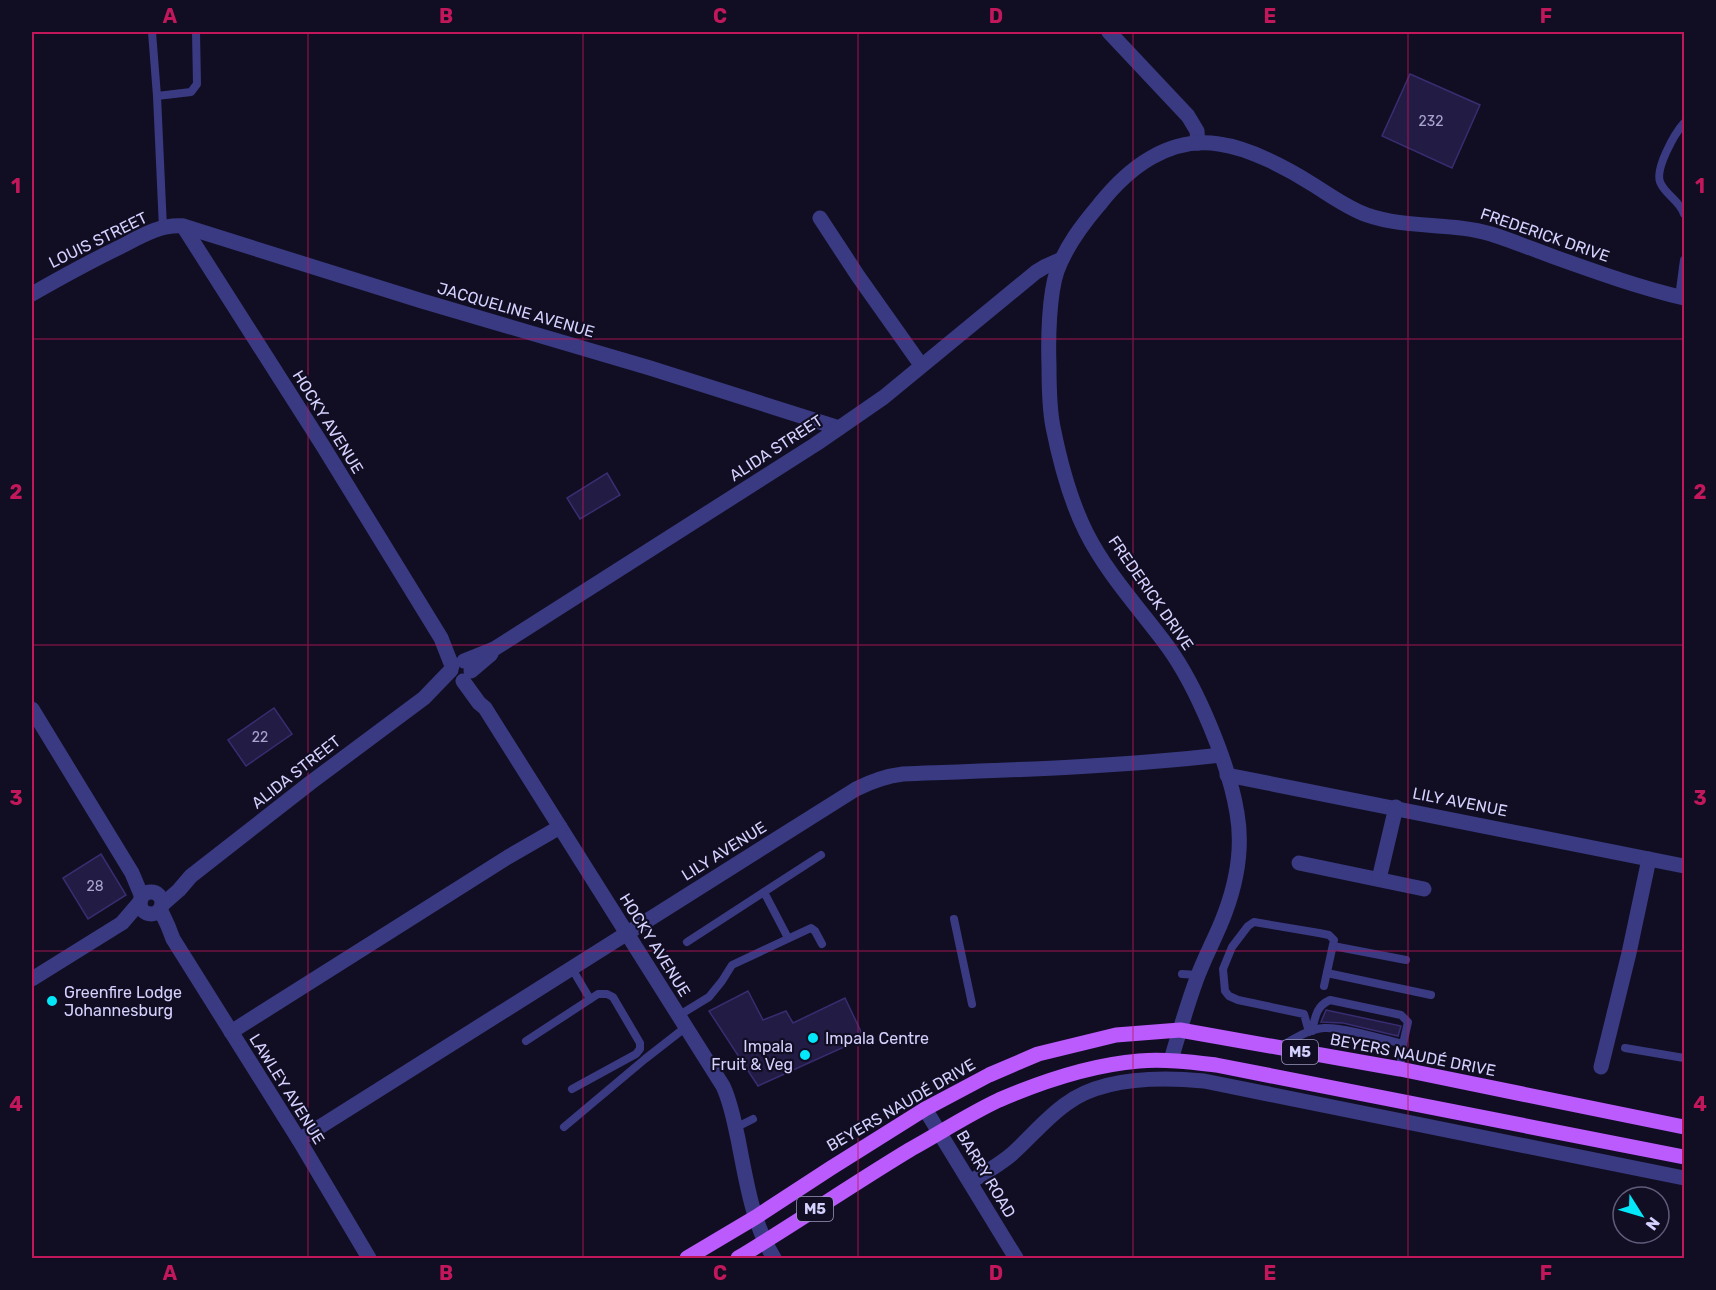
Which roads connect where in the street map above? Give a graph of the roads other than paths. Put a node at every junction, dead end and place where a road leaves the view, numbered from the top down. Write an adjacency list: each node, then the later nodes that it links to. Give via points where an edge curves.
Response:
1 (152, 32): 4 (lane)
2 (196, 32): 4 (lane, via 195,88 191,92)
3 (1108, 32): 6 (street, via 1188,116)
4 (157, 96): 10 (lane)
5 (1684, 123): 7 (lane, via 1668,148 1659,175 1659,183 1681,205)
6 (1198, 143): 11 (street, FREDERICK DRIVE, via 1168,149 1134,168 1100,203); 14 (street, FREDERICK DRIVE, via 1221,144 1267,160 1370,216 1492,234)
7 (1684, 214)
8 (820, 218): 15 (street)
9 (183, 226): 10 (street, LOUIS STREET); 16 (street, JACQUELINE AVENUE); 17 (street, HOCKY AVENUE)
10 (163, 228): 13 (street, LOUIS STREET)
11 (1062, 259): 15 (street, ALIDA STREET, via 1036,272); 19 (street, FREDERICK DRIVE, via 1053,290 1048,344 1050,405 1073,500 1105,564 1183,672)
12 (1684, 260): 14 (lane)
13 (32, 294)
14 (1682, 298)
15 (921, 366): 16 (street, ALIDA STREET)
16 (839, 428): 17 (street, ALIDA STREET)
17 (461, 671): 22 (street, HOCKY AVENUE); 30 (street, ALIDA STREET)
18 (32, 709): 30 (street, LAWLEY AVENUE)
19 (1221, 755): 20 (street, FREDERICK DRIVE); 32 (street, LILY AVENUE, via 882,778 856,789)
20 (1227, 775): 21 (street, LILY AVENUE); 41 (street, FREDERICK DRIVE, via 1237,808 1238,869 1226,912)
21 (1396, 807): 24 (street, LILY AVENUE); 27 (street)
22 (560, 827): 32 (street, HOCKY AVENUE); 50 (street)
23 (821, 855): 29 (lane)
24 (1648, 858): 26 (street, LILY AVENUE); 57 (street)
25 (1299, 863): 27 (street)
26 (1684, 866)
27 (1379, 879): 28 (street)
28 (1424, 889)
29 (764, 892): 33 (lane); 34 (lane)
30 (151, 903): 42 (street, ALIDA STREET, via 126,923); 50 (street, LAWLEY AVENUE, via 162,929)
31 (954, 919): 46 (lane)
32 (626, 933): 38 (street, LILY AVENUE); 47 (street, HOCKY AVENUE)
33 (788, 938): 35 (lane, via 813,928); 47 (lane, via 732,965 709,997)
34 (687, 942)
35 (822, 944)
36 (1333, 946): 37 (lane); 39 (lane); 49 (lane, via 1329,935 1254,922 1232,947 1223,969 1228,996 1304,1014)
37 (1406, 960)
38 (571, 968): 45 (lane); 66 (street, LILY AVENUE)
39 (1327, 973): 43 (lane); 44 (lane)
40 (1182, 974): 41 (lane)
41 (1198, 975): 48 (street, FREDERICK DRIVE)
42 (32, 980)
43 (1324, 986)
44 (1431, 994)
45 (590, 999): 51 (lane); 59 (lane, via 607,993 613,997 640,1049)
46 (972, 1004)
47 (682, 1022): 62 (lane, via 645,1059); 64 (street, HOCKY AVENUE, via 728,1096)
48 (1180, 1030): 53 (main road, BEYERS NAUDÉ DRIVE / M5); 56 (street, FREDERICK DRIVE); 60 (main road, BEYERS NAUDÉ DRIVE / M5, via 1116,1035 1038,1054)
49 (1310, 1031): 52 (lane, via 1333,1029); 52 (lane, via 1317,1010 1330,1000 1401,1015 1408,1022); 53 (lane)
50 (231, 1032): 66 (street, LAWLEY AVENUE)
51 (526, 1041)
52 (1403, 1044): 58 (lane)
53 (1277, 1048): 58 (main road, BEYERS NAUDÉ DRIVE / M5)
54 (1625, 1048): 55 (lane)
55 (1684, 1058)
56 (1171, 1060): 65 (main road, M5, via 1138,1061 1060,1077 998,1101); 67 (main road, M5, via 1216,1065)
57 (1601, 1067)
58 (1400, 1069): 63 (main road, BEYERS NAUDÉ DRIVE / M5)
59 (572, 1089)
60 (925, 1109): 65 (street, BARRY ROAD); 70 (main road, BEYERS NAUDÉ DRIVE / M5)
61 (753, 1119): 64 (lane)
62 (564, 1127)
63 (1684, 1127)
64 (735, 1128): 70 (street, HOCKY AVENUE)
65 (940, 1132): 69 (street, BARRY ROAD); 71 (main road, M5)
66 (299, 1140): 72 (street, LAWLEY AVENUE)
67 (1684, 1157)
68 (1684, 1178): 69 (street, via 1204,1081 1177,1079 1129,1081 1087,1092 1066,1103 1011,1155)
69 (970, 1182): 76 (street, BARRY ROAD)
70 (756, 1218): 71 (street, HOCKY AVENUE); 73 (main road, BEYERS NAUDÉ DRIVE / M5)
71 (764, 1242): 74 (main road, M5); 75 (street, HOCKY AVENUE)
72 (369, 1258)
73 (687, 1258)
74 (738, 1258)
75 (774, 1258)
76 (1016, 1258)

